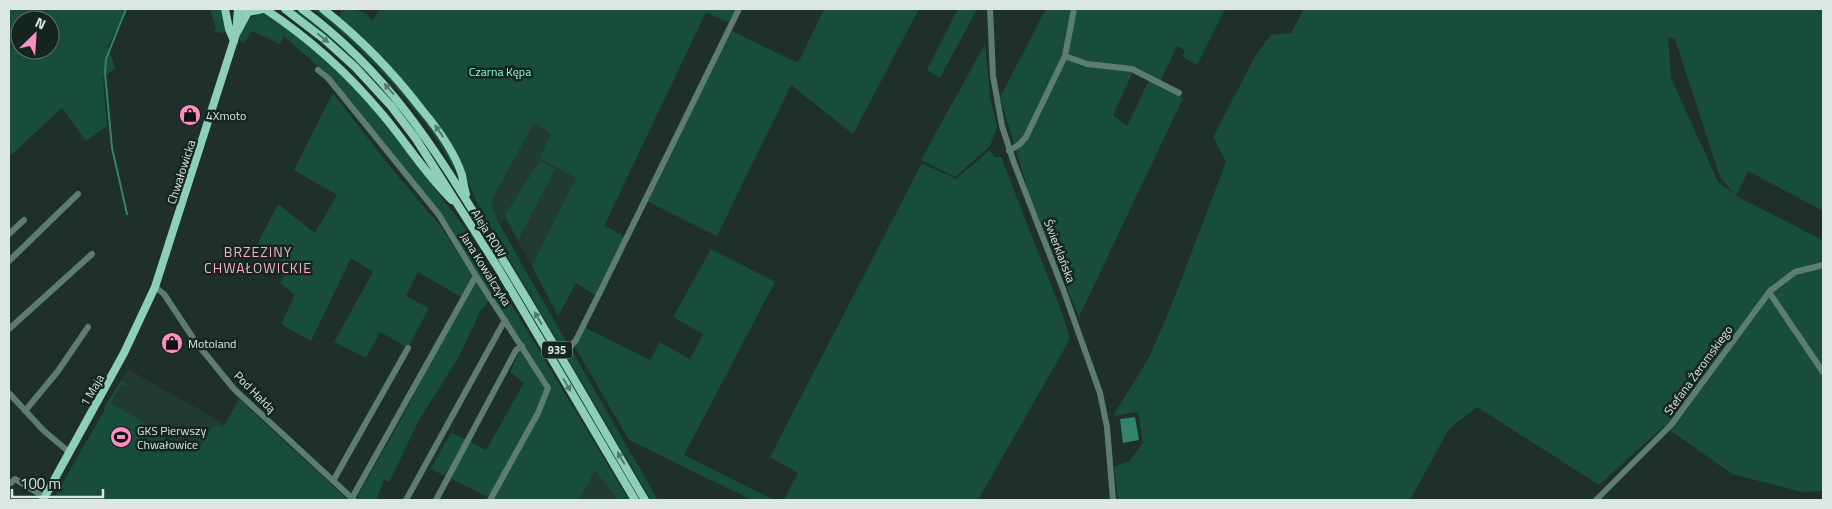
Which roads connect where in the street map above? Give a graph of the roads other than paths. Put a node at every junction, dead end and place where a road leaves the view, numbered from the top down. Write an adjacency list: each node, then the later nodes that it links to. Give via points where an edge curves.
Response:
1 (225, 9): 11 (main road, via 229,29)
2 (238, 9): 10 (main road); 11 (main road, Chwałowicka)
3 (264, 9): 10 (main road); 18 (main road, via 306,39 347,76 381,112 437,185)
4 (284, 9): 18 (main road, Aleja ROW / 935, one-way to 18, via 334,47 384,97 424,150)
5 (302, 9): 17 (main road, Aleja ROW / 935, one-way to 5, via 428,139 390,90 342,41)
6 (323, 9): 17 (main road, one-way to 6, via 456,162 430,120 376,56)
7 (739, 9): 31 (street)
8 (990, 9): 15 (street, Świerklańska, via 994,84)
9 (1074, 9): 12 (street)
10 (248, 12): 11 (main road, Chwałowicka)
11 (235, 38): 25 (main road, Chwałowicka)
12 (1065, 56): 14 (street, via 1085,64 1132,69); 15 (street, via 1026,137)
13 (318, 70): 24 (street, Jana Kowalczyka, via 328,78 439,215)
14 (1179, 94)
15 (1009, 151): 46 (street, Świerklańska, via 1100,393 1106,421)
16 (78, 194): 22 (street)
17 (467, 200): 45 (main road, Aleja ROW / 935, one-way to 17)
18 (461, 208): 44 (main road, Aleja ROW / 935, one-way to 44)
19 (24, 220): 20 (street)
20 (9, 234)
21 (92, 254): 29 (street)
22 (9, 261)
23 (1823, 265): 26 (street, Stefana Żeromskiego, via 1795,272)
24 (476, 276): 27 (street, Jana Kowalczyka); 40 (street)
25 (155, 287): 36 (main road, 1 Maja, via 124,353); 37 (street, Pod Hałdą, via 164,294 195,341 234,389)
26 (1769, 292): 33 (street); 47 (street, Stefana Żeromskiego, via 1671,425)
27 (504, 320): 30 (street, Jana Kowalczyka); 41 (street)
28 (88, 327): 35 (street)
29 (9, 328)
30 (522, 346): 42 (street, via 516,350); 43 (street, Jana Kowalczyka, via 548,388 538,413)
31 (571, 346)
32 (408, 348): 37 (street)
33 (1823, 372)
34 (9, 393): 35 (street)
35 (25, 411): 36 (street)
36 (69, 452): 39 (main road, 1 Maja)
37 (333, 481): 40 (street, Pod Hałdą)
38 (9, 482): 39 (street, via 15,479)
39 (44, 499)
40 (353, 499)
41 (406, 500)
42 (436, 500)
43 (490, 500)
44 (636, 500)
45 (645, 500)
46 (1113, 500)
47 (1596, 500)

